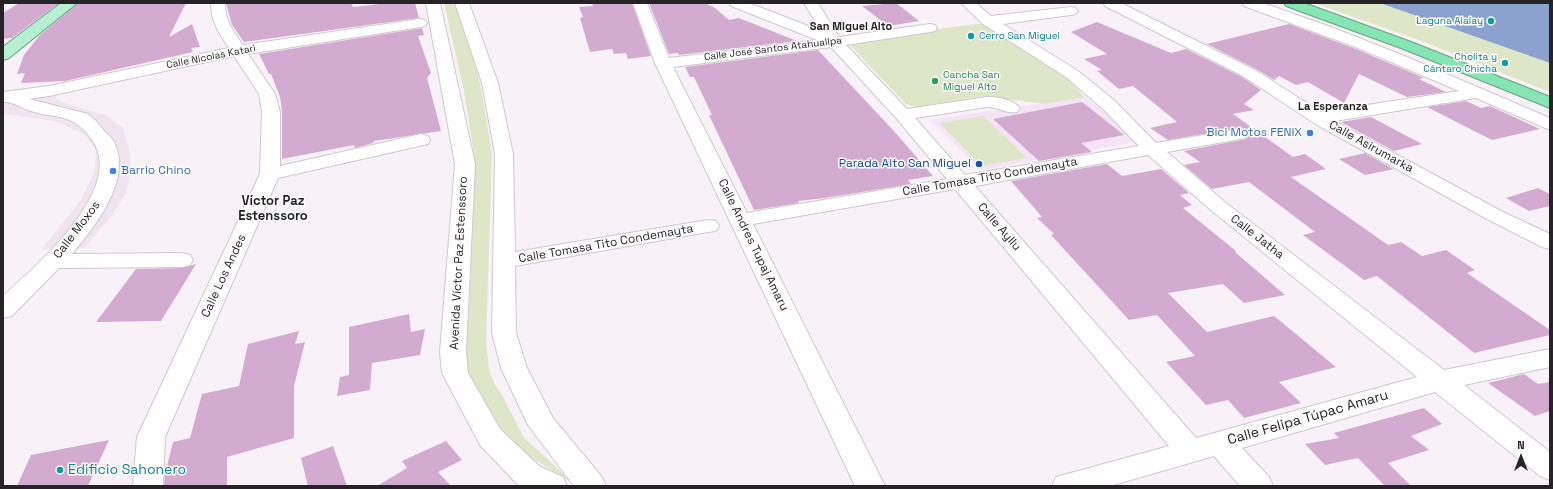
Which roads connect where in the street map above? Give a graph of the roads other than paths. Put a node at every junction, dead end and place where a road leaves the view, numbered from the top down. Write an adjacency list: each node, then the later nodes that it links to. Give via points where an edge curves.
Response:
1 (49, 3): 14 (main road)
2 (70, 3): 20 (main road)
3 (218, 3): 19 (street, Calle Los Andes, via 221,24)
4 (433, 3): 48 (street, Avenida Víctor Paz Estenssoro, via 465,164 453,352 456,373 490,437 528,475)
5 (462, 3): 40 (street, via 490,84 504,154)
6 (640, 3): 21 (street, Calle Andres Tupaj Amaru)
7 (736, 3): 18 (street)
8 (810, 3): 18 (street, Calle Ayllu)
9 (968, 3): 15 (street, Calle Jatha)
10 (1110, 3): 28 (street, Calle Asirumarka, via 1249,73)
11 (1249, 3): 23 (street, via 1339,34)
12 (1291, 3): 22 (highway)
13 (1071, 11): 15 (street)
14 (31, 16)
15 (988, 21): 32 (street, Calle Jatha, via 1072,74 1109,105)
16 (420, 22): 19 (street, Calle Nicolas Katari)
17 (930, 28): 18 (street, Calle José Santos Atahuallpa)
18 (835, 42): 21 (street, Calle José Santos Atahuallpa); 27 (street, Calle Ayllu)
19 (237, 50): 24 (street, Calle Nicolas Katari, via 49,91); 33 (street, Calle Los Andes, via 267,94 271,126)
20 (3, 54)
21 (663, 63): 35 (street, Calle Andres Tupaj Amaru)
22 (1497, 81): 23 (street); 25 (highway)
23 (1471, 90): 28 (street); 29 (street)
24 (8, 97): 39 (street, Calle Moxos, via 86,121 100,133 107,144 110,156 108,181 102,196 91,216)
25 (1550, 104)
26 (1011, 108): 27 (street, via 996,102 986,102)
27 (903, 115): 34 (street, Calle Ayllu)
28 (1318, 118): 37 (street, Calle Asirumarka, via 1494,216)
29 (1550, 125)
30 (1240, 134): 32 (street, Calle Tomasa Tito Condemayta)
31 (422, 140): 33 (street)
32 (1153, 150): 34 (street, Calle Tomasa Tito Condemayta); 43 (street, Calle Jatha, via 1220,207)
33 (270, 174): 47 (street, Calle Los Andes, via 151,437)
34 (961, 182): 35 (street, Calle Tomasa Tito Condemayta); 45 (street, Calle Ayllu)
35 (741, 220): 50 (street, Calle Andres Tupaj Amaru)
36 (708, 226): 40 (street, Calle Tomasa Tito Condemayta)
37 (1550, 242)
38 (182, 260): 39 (street)
39 (53, 261): 41 (street, Calle Moxos)
40 (504, 261): 49 (street, via 504,333 514,368 542,425)
41 (3, 310)
42 (1550, 358): 43 (street, Calle Felipa Túpac Amaru)
43 (1438, 381): 44 (street, Calle Felipa Túpac Amaru); 46 (street, Calle Jatha)
44 (1220, 443): 45 (street, Calle Felipa Túpac Amaru); 52 (street)
45 (1190, 451): 51 (street, Calle Felipa Túpac Amaru)
46 (1550, 468)
47 (148, 486)
48 (552, 486)
49 (591, 486)
50 (870, 486)
51 (1068, 486)
52 (1258, 486)

